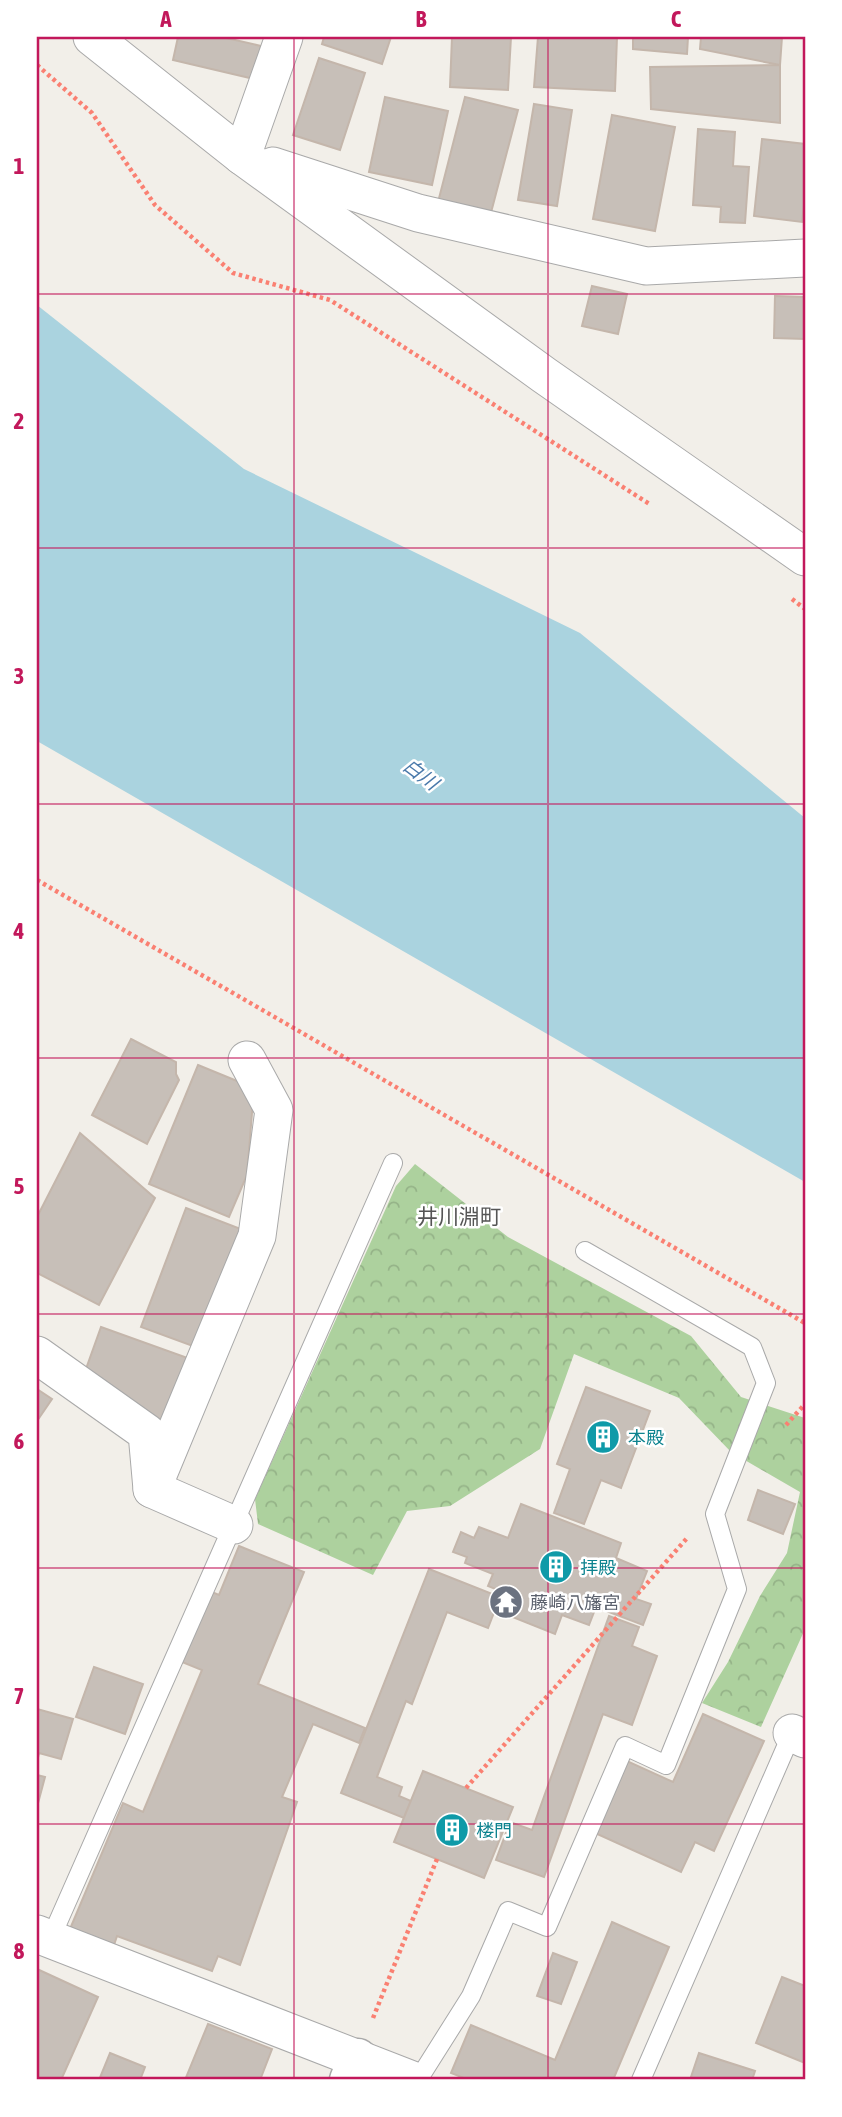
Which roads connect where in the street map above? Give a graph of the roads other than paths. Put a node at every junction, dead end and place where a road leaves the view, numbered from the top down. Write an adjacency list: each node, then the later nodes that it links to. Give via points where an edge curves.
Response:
1 (92, 37): 3 (street)
2 (284, 37): 3 (street)
3 (242, 156): 4 (street, via 418,213 646,266); 5 (street)
4 (805, 258)
5 (805, 557)
6 (247, 1060): 10 (street, via 274,1110 257,1236)
7 (393, 1163): 11 (lane)
8 (585, 1251): 16 (lane, via 752,1347 766,1383 715,1514 737,1589 666,1765 625,1746 547,1927 508,1911 471,1996)
9 (37, 1355): 10 (street, via 147,1433)
10 (152, 1489): 11 (street)
11 (234, 1525): 13 (lane)
12 (799, 1736): 17 (lane)
13 (43, 1937): 14 (street)
14 (353, 2069): 15 (street)
15 (412, 2080)
16 (418, 2080)
17 (640, 2080)

